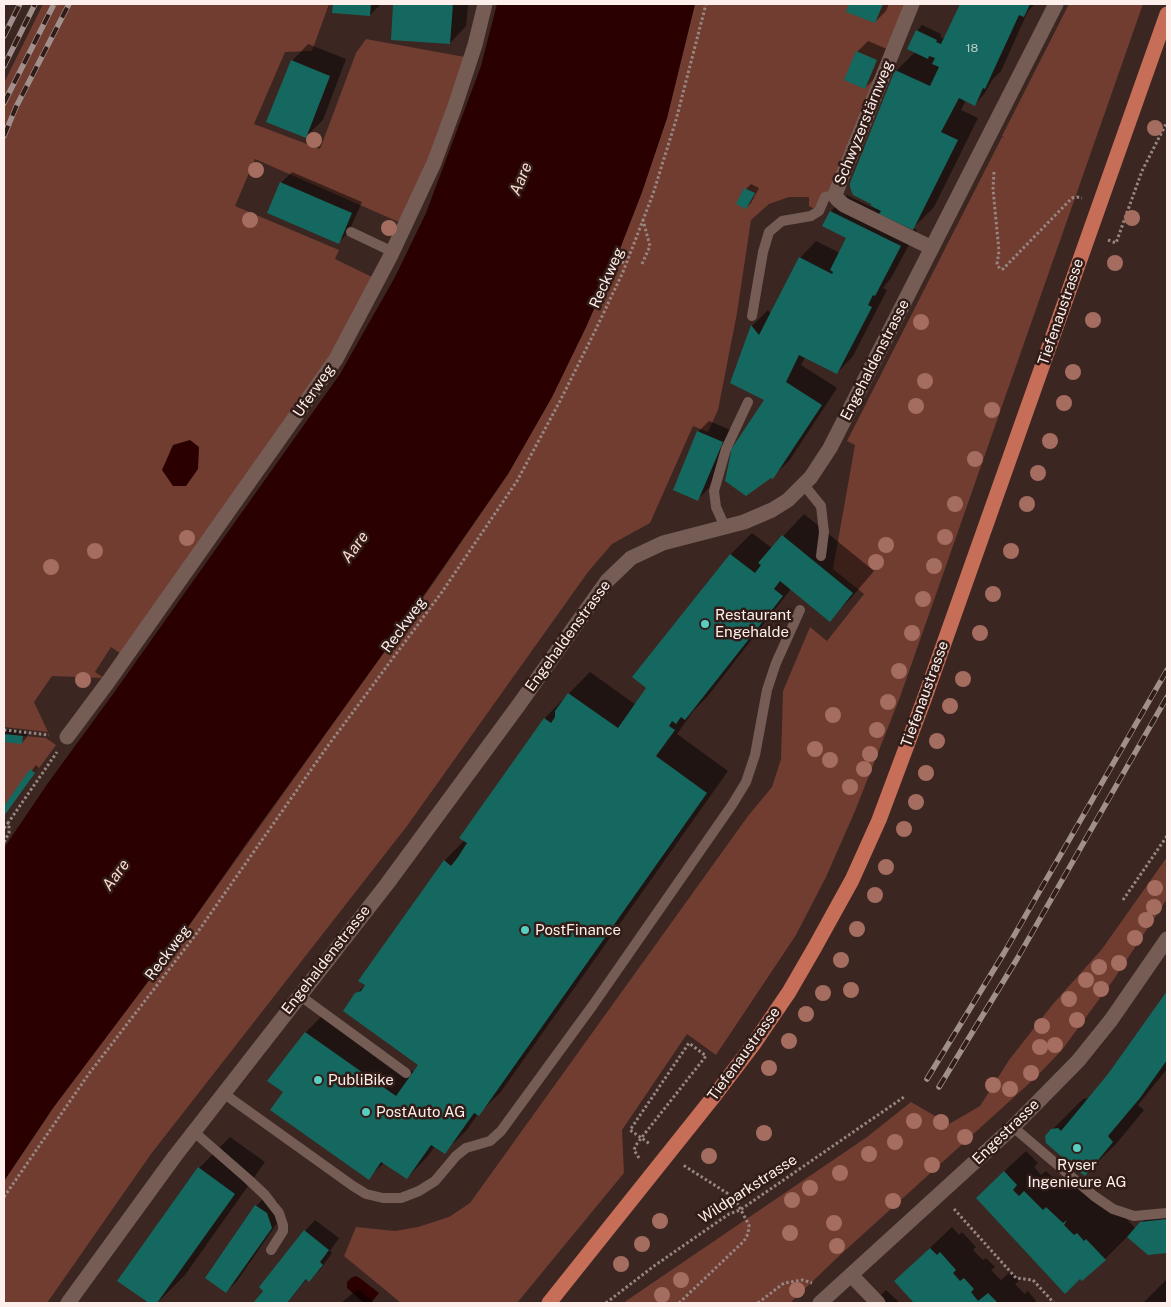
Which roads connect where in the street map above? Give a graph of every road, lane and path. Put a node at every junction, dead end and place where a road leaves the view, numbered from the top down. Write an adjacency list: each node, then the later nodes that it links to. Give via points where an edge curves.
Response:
1 (485, 4): 14 (street, Uferweg, via 455,106 434,163)
2 (706, 4): 10 (path, Reckweg, via 676,120)
3 (912, 4): 8 (street, Schwyzerstärnweg)
4 (1056, 4): 13 (street, Engehaldenstrasse)
5 (1167, 14): 12 (main road, Tiefenaustrasse)
6 (1167, 122): 12 (path, via 1142,171 1116,243)
7 (997, 164): 9 (path, via 993,189 999,251 997,264 1000,269)
8 (836, 195): 13 (street, Schwyzerstärnweg, via 844,204); 18 (lane, via 825,197 819,211 811,216 782,221 769,232)
9 (1072, 198)
10 (643, 220): 16 (path, Reckweg); 17 (path, via 650,246)
11 (351, 232): 14 (lane)
12 (1089, 232): 49 (main road, Tiefenaustrasse, via 924,697 852,880 793,984 752,1045)
13 (932, 248): 20 (street, Engehaldenstrasse, via 822,462)
14 (393, 252): 25 (street, Uferweg, via 336,359)
15 (613, 257): 16 (path)
16 (626, 264): 41 (path, Reckweg, via 560,402 511,489 442,592 327,747 197,933 88,1075)
17 (642, 264)
18 (752, 316)
19 (748, 402): 21 (lane, via 726,448 714,491 716,507)
20 (804, 486): 21 (street, Engehaldenstrasse, via 772,510); 22 (lane, via 820,506 824,532)
21 (725, 527): 32 (street, Engehaldenstrasse, via 663,543 632,558 607,581 393,876)
22 (821, 556)
23 (800, 610): 34 (lane, via 767,690 755,755 746,782 593,1005 501,1131 490,1141 466,1148 435,1181 419,1191 402,1198 383,1198 366,1194)
24 (4, 730): 25 (path)
25 (67, 737): 26 (path)
26 (8, 823): 27 (path); 29 (path, via 9,833)
27 (4, 828)
28 (1167, 836): 30 (path)
29 (4, 842)
30 (1123, 900)
31 (1167, 939): 36 (street, Engestrasse, via 1096,1040)
32 (299, 995): 33 (lane); 34 (street, Engehaldenstrasse)
33 (406, 1073)
34 (223, 1093): 37 (street, Engehaldenstrasse)
35 (904, 1097): 43 (path, Wildparkstrasse)
36 (1012, 1127): 44 (lane, via 1113,1209 1134,1216); 46 (street, Engestrasse)
37 (193, 1131): 45 (lane, via 265,1195 279,1213 283,1231); 48 (street, Engehaldenstrasse)
38 (646, 1132): 39 (path, via 706,1056 689,1044 630,1130)
39 (654, 1146)
40 (678, 1162): 43 (path, via 727,1193)
41 (4, 1197)
42 (951, 1206): 55 (path, via 1016,1278 1032,1280)
43 (740, 1210): 50 (path, Wildparkstrasse, via 654,1266); 51 (path, via 749,1225 744,1241)
44 (1167, 1213)
45 (271, 1250)
46 (851, 1275): 53 (street, Engestrasse); 54 (street)
47 (816, 1286): 52 (path, via 803,1280 792,1281)
48 (68, 1303)
49 (549, 1303)
50 (606, 1303)
51 (680, 1303)
52 (758, 1303)
53 (820, 1303)
54 (878, 1303)
55 (1054, 1303)

